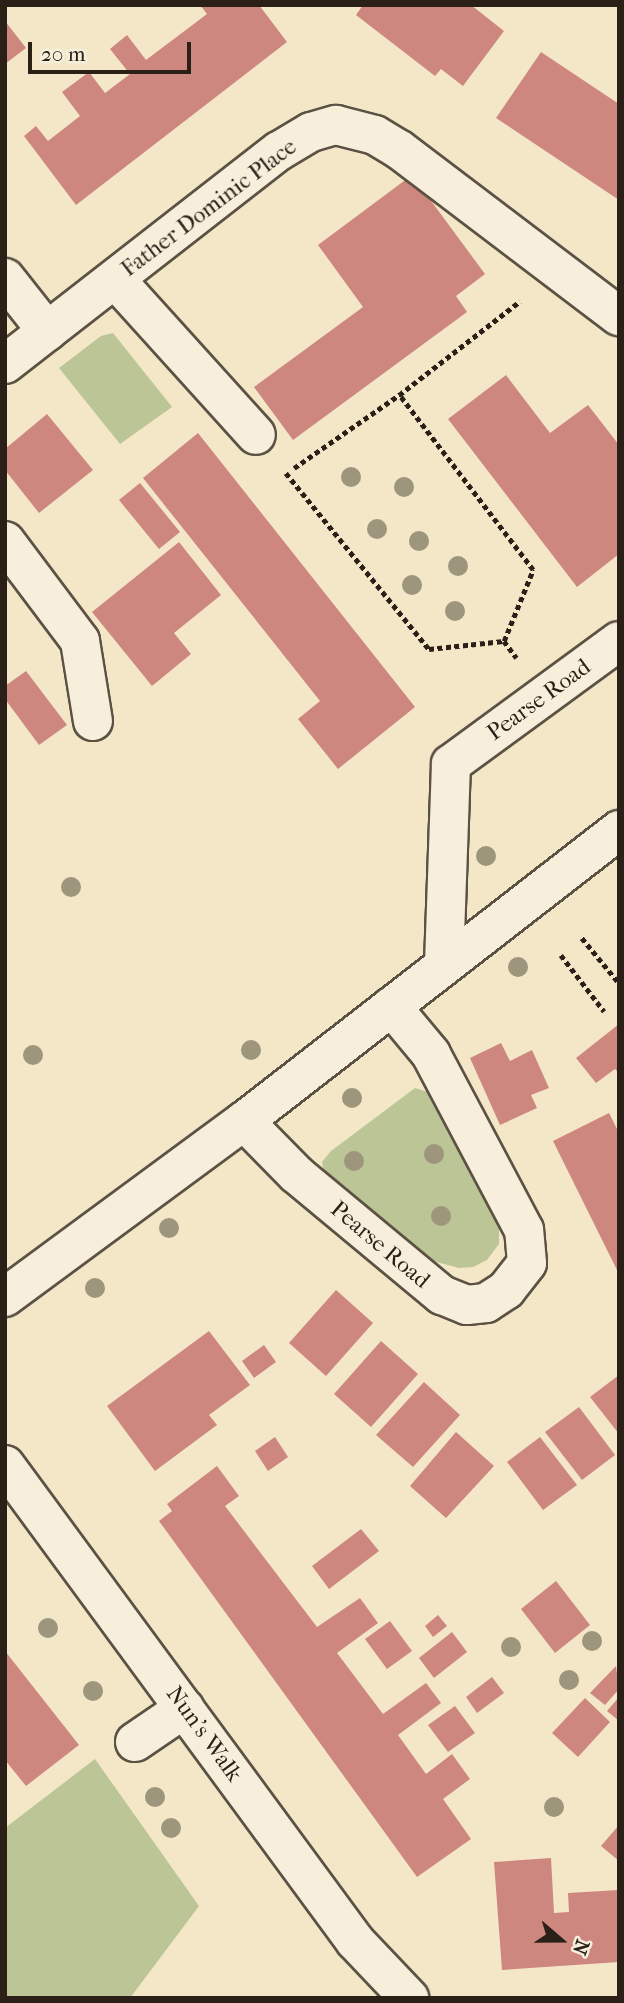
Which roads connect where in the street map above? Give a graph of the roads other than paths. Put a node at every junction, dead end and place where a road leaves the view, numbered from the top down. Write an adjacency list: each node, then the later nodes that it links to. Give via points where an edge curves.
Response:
1 (5, 278): 4 (street)
2 (115, 279): 3 (street, Father Dominic Place, via 279,151 312,132 336,125 375,135 400,150); 4 (street, Father Dominic Place); 6 (street)
3 (619, 316)
4 (47, 331): 5 (street, Father Dominic Place)
5 (5, 364)
6 (256, 435)
7 (5, 541): 9 (street, via 80,641)
8 (619, 641): 11 (street, Pearse Road, via 451,764)
9 (93, 721)
10 (619, 830): 11 (street)
11 (444, 964): 12 (street)
12 (391, 1006): 13 (street); 13 (street, Pearse Road, via 431,1054 524,1230 527,1263 506,1290 477,1304 442,1296 296,1174)
13 (244, 1121): 14 (street)
14 (8, 1289)
15 (5, 1465): 16 (street, Nun's Walk)
16 (185, 1708): 17 (street); 18 (street, Nun's Walk, via 355,1941)
17 (135, 1742)
18 (409, 1998)

